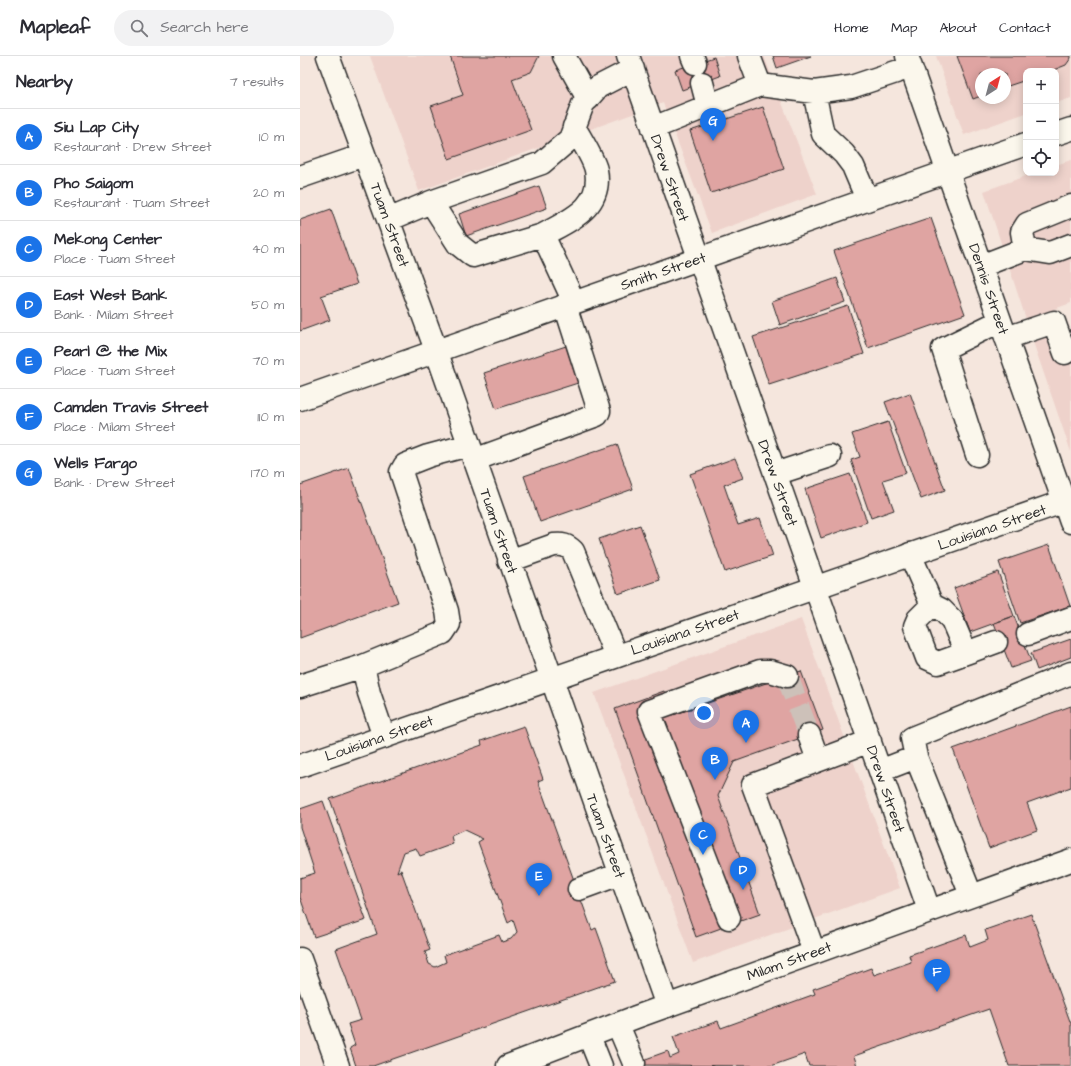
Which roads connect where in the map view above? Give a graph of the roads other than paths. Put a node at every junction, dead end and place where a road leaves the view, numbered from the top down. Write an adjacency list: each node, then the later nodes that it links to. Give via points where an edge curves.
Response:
1 (328, 56): 16 (street, Tuam Street)
2 (564, 56): 9 (street)
3 (750, 56): 7 (street)
4 (909, 61): 8 (street, via 851,87); 17 (street, Dennis Street)
5 (630, 63): 9 (street, via 598,87); 12 (street, Drew Street)
6 (696, 67): 10 (street)
7 (760, 85): 8 (street); 10 (street)
8 (814, 92): 19 (street, via 823,134 853,166)
9 (588, 99): 11 (street, via 583,104)
10 (708, 106): 12 (street)
11 (574, 127): 20 (street, via 570,138 542,164); 23 (street, via 596,170 597,188 592,202 576,216)
12 (653, 128): 26 (street, Drew Street)
13 (1071, 129): 14 (street)
14 (1059, 133)
15 (1023, 145): 17 (street, Smith Street)
16 (364, 155): 18 (street); 22 (street, Tuam Street)
17 (948, 171): 19 (street, Smith Street); 27 (street, Dennis Street)
18 (300, 177)
19 (867, 199): 26 (street, Smith Street)
20 (431, 202): 22 (street); 23 (street, via 458,244 473,256)
21 (1071, 206): 25 (street, via 1027,224 1022,232)
22 (388, 220): 30 (street, Tuam Street)
23 (543, 235): 28 (street)
24 (1071, 245): 25 (street, via 1050,253)
25 (1025, 249): 27 (street)
26 (698, 258): 28 (street, Smith Street); 36 (street, Drew Street)
27 (981, 266): 29 (street, Dennis Street)
28 (569, 304): 30 (street, Smith Street); 33 (street, via 599,411 597,415)
29 (1003, 329): 31 (street, via 1054,322); 34 (street, via 943,349); 37 (street, Dennis Street)
30 (436, 350): 32 (street, Smith Street); 33 (street, Tuam Street)
31 (1065, 353)
32 (300, 399)
33 (472, 453): 39 (street, Tuam Street); 47 (street, via 428,456 404,465 401,472 448,611 449,624 443,633)
34 (977, 455)
35 (830, 456): 36 (street)
36 (775, 474): 40 (street, Drew Street)
37 (1069, 508): 38 (street, Louisiana Street)
38 (910, 554): 40 (street, Louisiana Street); 41 (street)
39 (510, 561): 46 (street, via 554,545 569,546); 50 (street, Tuam Street)
40 (815, 586): 46 (street, Louisiana Street); 54 (street, Drew Street)
41 (932, 605): 45 (street, via 952,620); 45 (street, via 918,619 915,626 927,658 938,663)
42 (1071, 618): 43 (street)
43 (1028, 634)
44 (996, 642): 45 (street)
45 (966, 653)
46 (616, 656): 50 (street, Louisiana Street)
47 (363, 666): 51 (street); 53 (street)
48 (1071, 673): 55 (street, via 912,738)
49 (787, 676): 64 (street, via 760,671 649,711)
50 (551, 679): 53 (street, Louisiana Street); 60 (street, Tuam Street)
51 (300, 686)
52 (809, 735): 56 (street)
53 (384, 737): 57 (street, Louisiana Street)
54 (870, 741): 56 (street); 58 (street, Drew Street)
55 (916, 757): 58 (street); 62 (street)
56 (818, 760): 65 (street, via 753,785)
57 (300, 766)
58 (880, 771): 63 (street, Drew Street)
59 (1071, 860): 62 (street, Milam Street)
60 (618, 869): 61 (street); 67 (street, Tuam Street)
61 (577, 883)
62 (971, 895): 63 (street, Milam Street)
63 (929, 910): 65 (street, Milam Street)
64 (728, 918)
65 (814, 952): 67 (street, Milam Street)
66 (300, 959): 71 (street)
67 (667, 1006): 68 (street, Milam Street)
68 (618, 1025): 69 (street, Milam Street); 70 (street)
69 (589, 1036): 72 (street, Milam Street); 73 (street)
70 (634, 1063)
71 (338, 1066)
72 (508, 1066)
73 (601, 1066)

